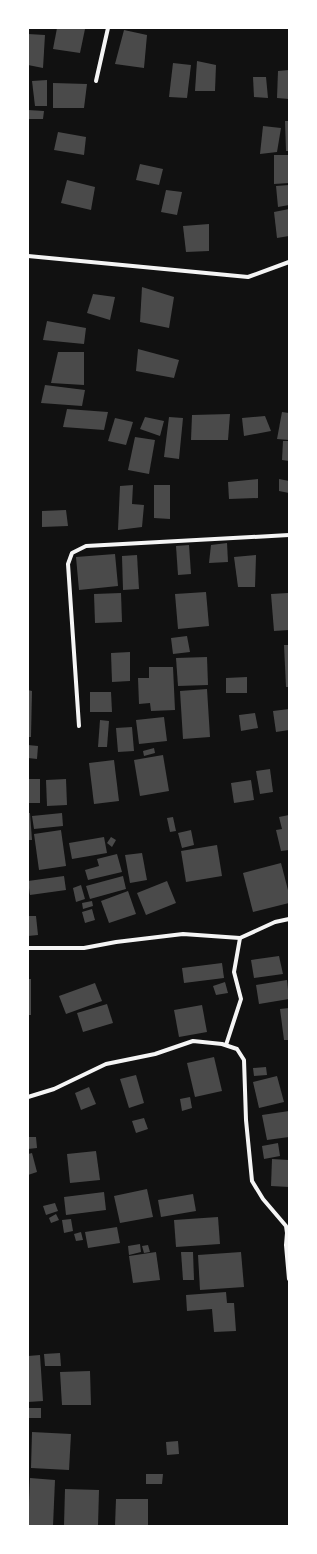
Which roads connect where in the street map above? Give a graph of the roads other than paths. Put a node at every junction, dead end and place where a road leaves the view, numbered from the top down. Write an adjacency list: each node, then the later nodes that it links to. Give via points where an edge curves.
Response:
1 (108, 28): 2 (street)
2 (96, 81)
3 (28, 256): 4 (street, via 248,278)
4 (289, 262)
5 (289, 535): 6 (street, via 86,546 72,553 68,564)
6 (79, 726)
7 (289, 919): 8 (street, via 275,922)
8 (240, 938): 9 (street, via 184,934 84,948); 10 (street, via 234,972 241,999)
9 (28, 948)
10 (226, 1045): 11 (street, via 193,1041 155,1054 106,1064 54,1089); 12 (street, via 236,1049 244,1060 252,1181 263,1199)
11 (28, 1097)
12 (288, 1226): 13 (street, via 286,1245)
13 (289, 1279)

